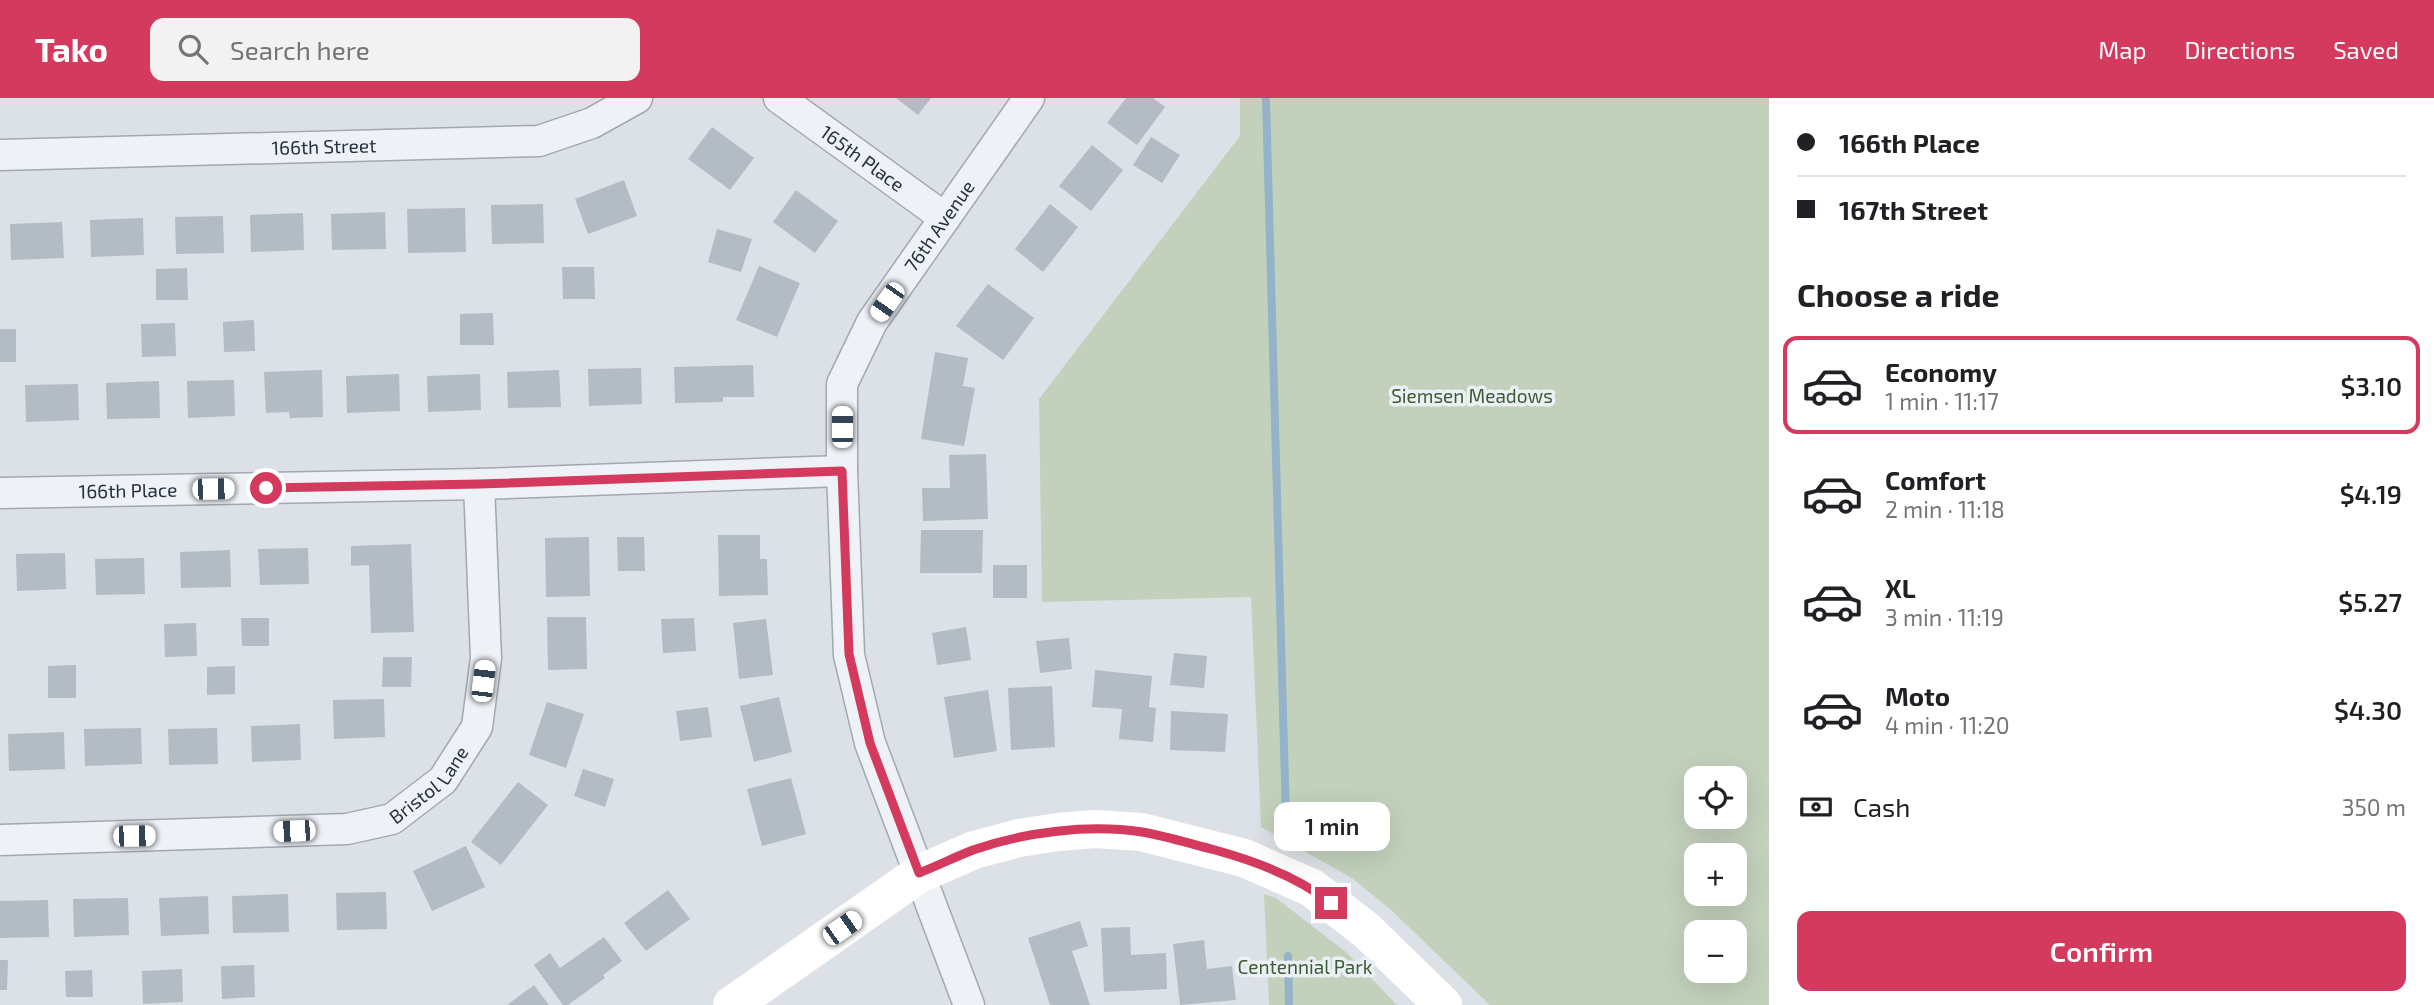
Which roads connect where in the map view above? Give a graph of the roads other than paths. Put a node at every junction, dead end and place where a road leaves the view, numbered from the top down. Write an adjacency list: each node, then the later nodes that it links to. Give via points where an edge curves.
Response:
1 (638, 98): 4 (street, 166th Street, via 592,123 539,141)
2 (779, 98): 5 (street, 165th Place)
3 (1029, 98): 5 (street, 76th Avenue)
4 (0, 155)
5 (945, 218): 6 (street, 76th Avenue, via 872,322 842,384)
6 (842, 471): 7 (street, 166th Place); 10 (street, 76th Avenue, via 849,654 870,743)
7 (479, 484): 8 (street, 166th Place); 9 (street, Bristol Lane, via 486,658 477,727 443,780 392,818 347,829)
8 (0, 493)
9 (0, 840)
10 (919, 873): 11 (street); 12 (street, 76th Avenue); 13 (street, via 974,850 1058,832 1141,832 1184,842 1244,858 1312,888 1367,931)
11 (732, 1005)
12 (969, 1005)
13 (1443, 1005)

